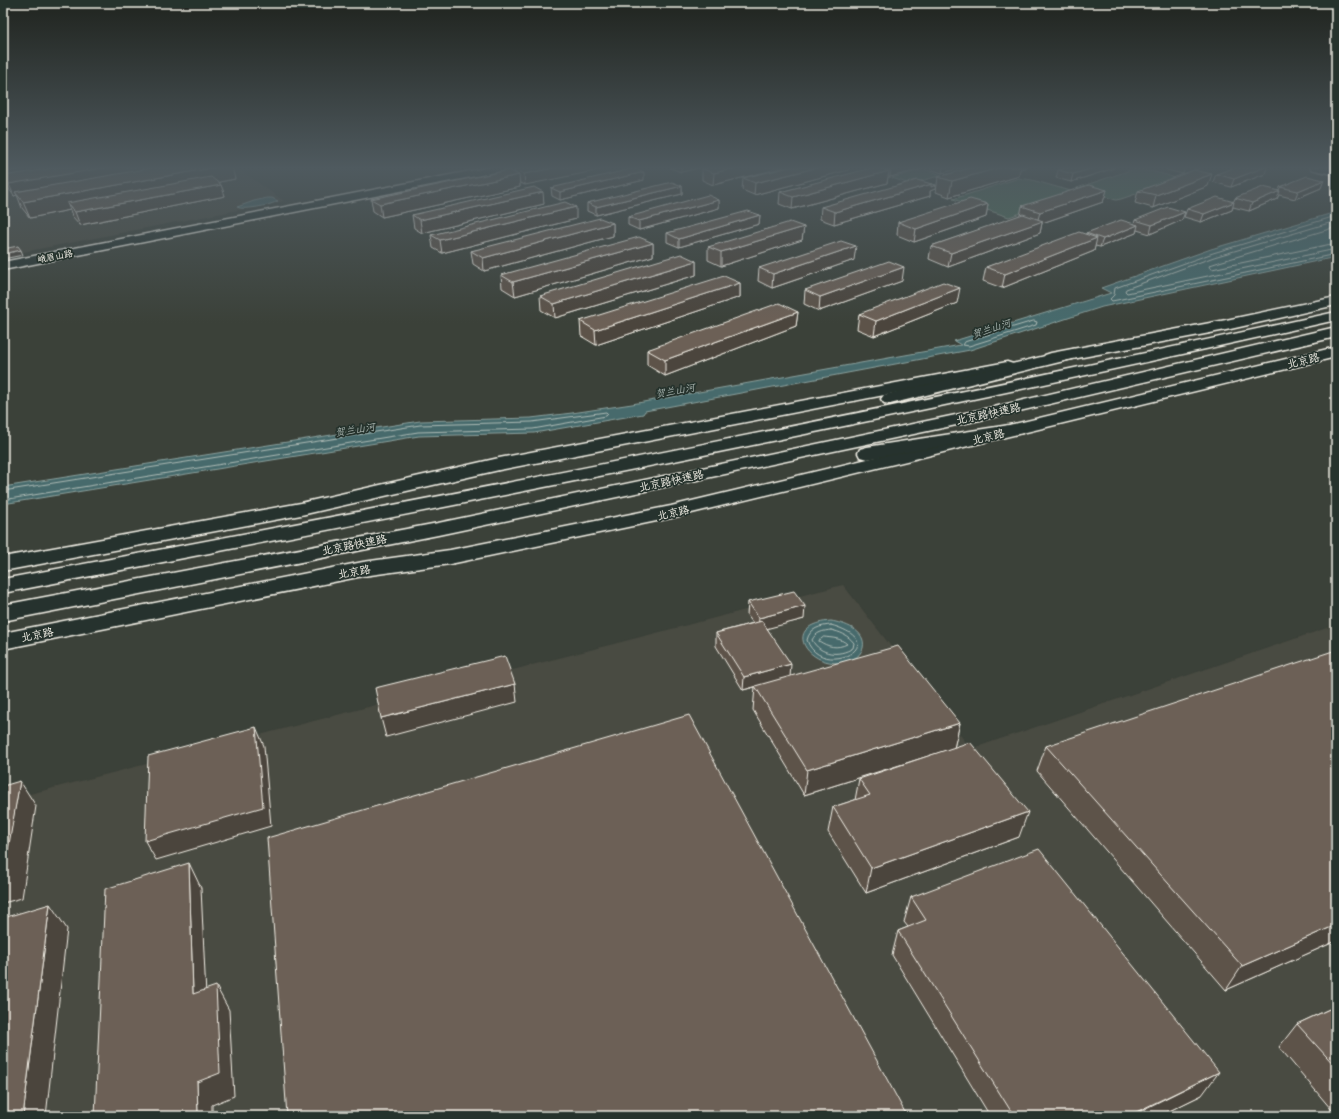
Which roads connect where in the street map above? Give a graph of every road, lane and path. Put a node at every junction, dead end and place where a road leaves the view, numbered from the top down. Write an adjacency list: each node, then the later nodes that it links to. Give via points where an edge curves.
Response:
1 (241, 219): 2 (main road, 峨眉山路)
2 (3, 266)
3 (1336, 301): 7 (main road)
4 (1336, 316): 9 (main road, 北京路快速路, via 972,397)
5 (1336, 332): 10 (main road, 北京路快速路, via 986,413 438,528)
6 (1336, 352): 8 (main road, 北京路)
7 (1074, 354): 9 (main road, via 849,410 528,476); 11 (main road, via 499,464 301,509)
8 (1016, 429): 10 (main road, via 813,463 523,525); 14 (main road, 北京路, via 664,514 450,557 363,569)
9 (369, 517): 12 (main road, 北京路快速路)
10 (256, 563): 13 (main road, 北京路快速路)
11 (3, 564)
12 (3, 586)
13 (3, 612)
14 (3, 641)

